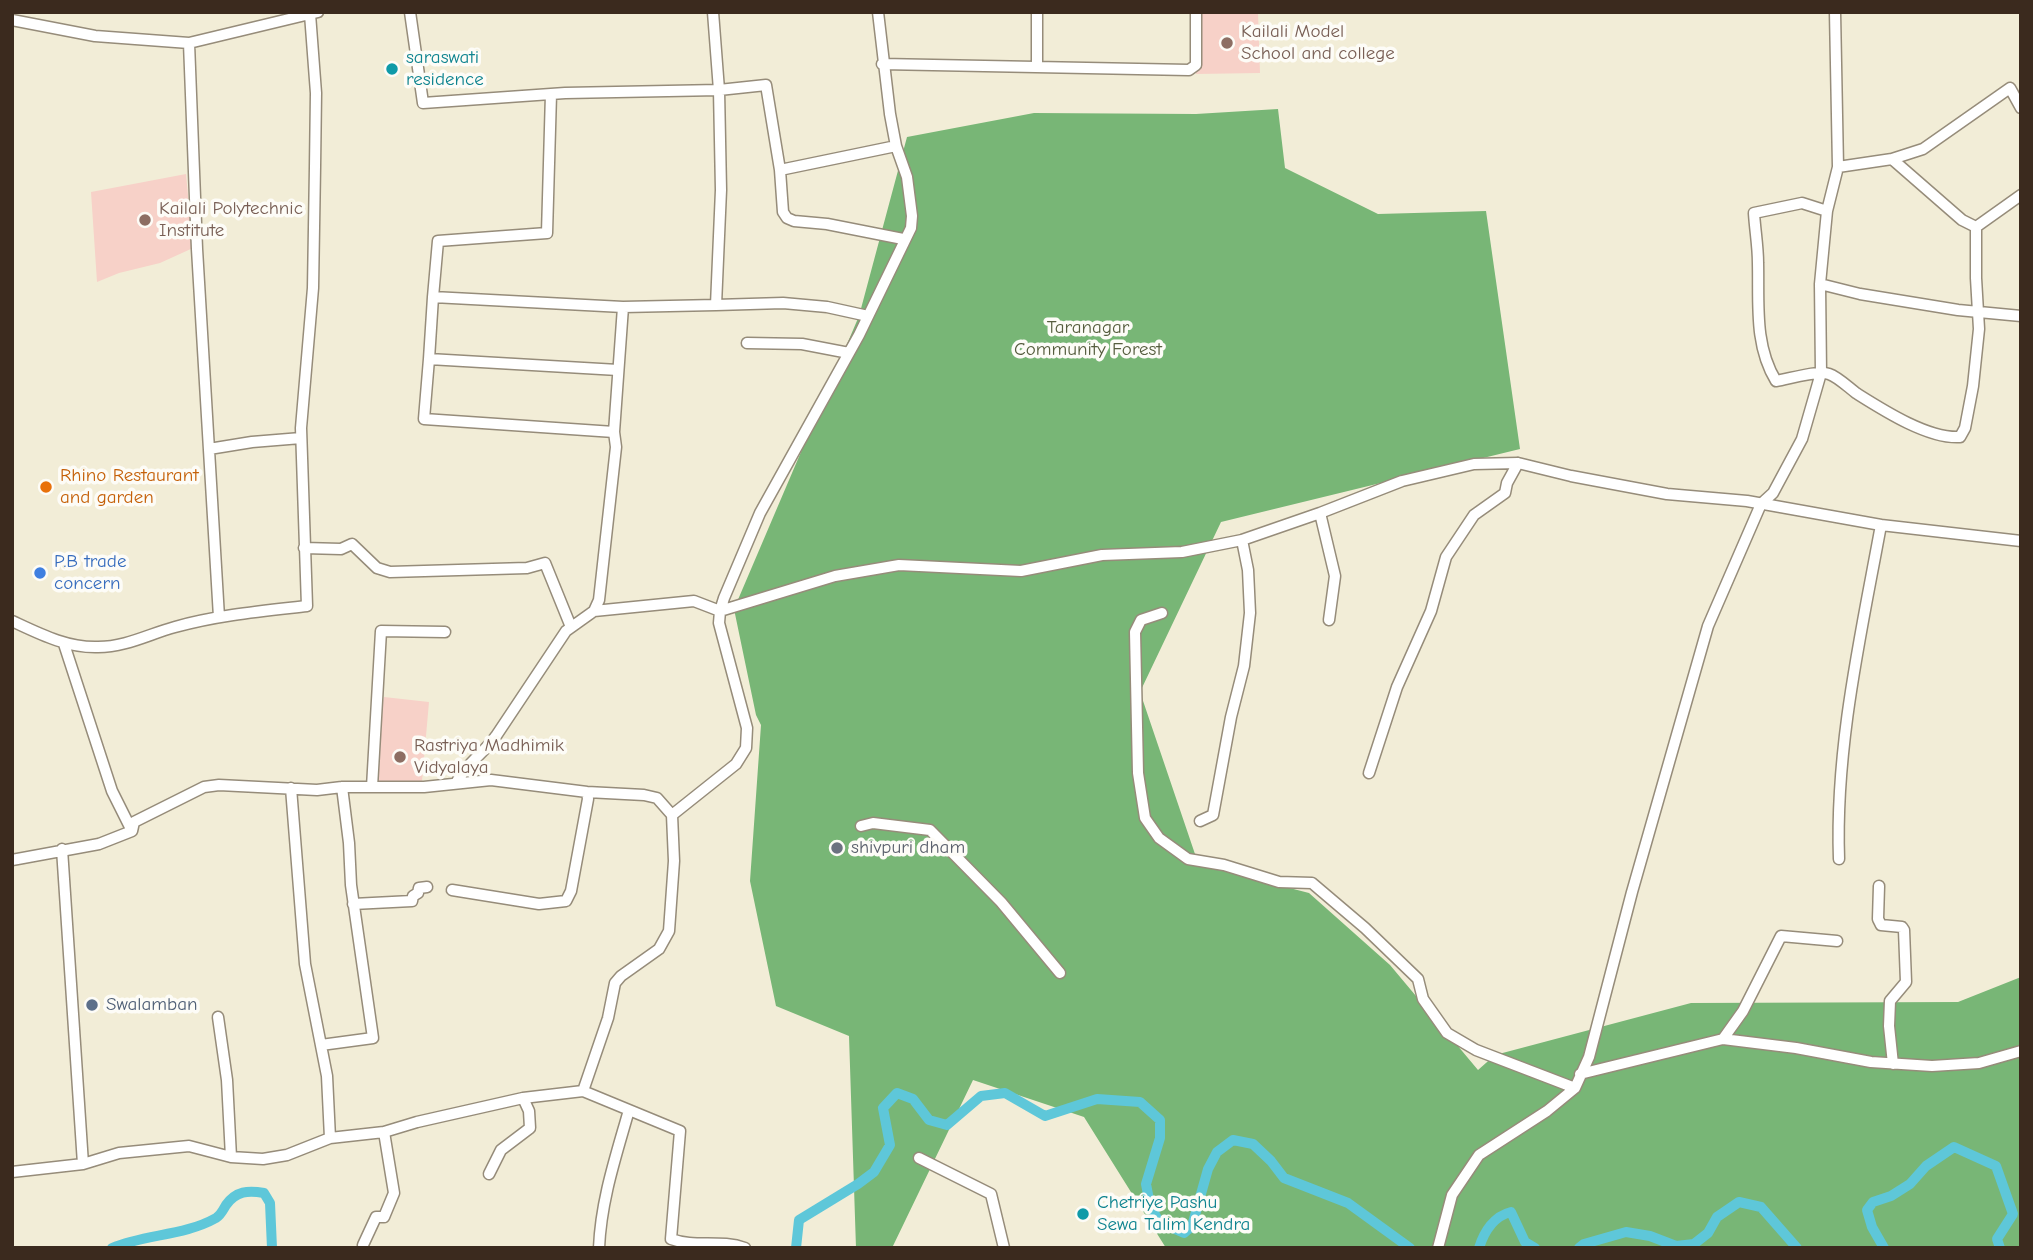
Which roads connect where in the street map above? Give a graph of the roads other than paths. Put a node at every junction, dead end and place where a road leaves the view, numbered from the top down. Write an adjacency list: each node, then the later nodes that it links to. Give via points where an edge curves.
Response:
1 (410, 12): 14 (street, via 423,103)
2 (713, 12): 13 (street)
3 (878, 12): 11 (street)
4 (1037, 12): 12 (street)
5 (1196, 12): 12 (street, via 1196,65 1189,70)
6 (1835, 12): 18 (street)
7 (314, 13): 8 (street); 37 (street, via 313,288)
8 (267, 18): 10 (street)
9 (12, 20): 10 (street, via 95,36)
10 (189, 43): 38 (street)
11 (883, 64): 12 (street); 16 (street)
12 (1037, 66)
13 (719, 90): 14 (street); 19 (street, via 766,85); 26 (street)
14 (551, 94): 25 (street, via 547,233 438,241)
15 (2021, 108): 17 (street, via 2010,88 1923,149)
16 (896, 146): 19 (street); 23 (street, via 907,177 912,216)
17 (1892, 159): 18 (street); 22 (street)
18 (1838, 167): 21 (street)
19 (780, 170): 23 (street, via 787,218)
20 (2021, 195): 22 (street)
21 (1828, 211): 24 (street); 35 (street, via 1802,203 1754,213 1758,326 1768,368 1776,381)
22 (1976, 227): 28 (street)
23 (904, 239): 29 (street)
24 (1820, 284): 28 (street); 35 (street)
25 (433, 297): 27 (street); 33 (street)
26 (716, 305): 27 (street); 29 (street, via 783,303)
27 (623, 307): 34 (street)
28 (1977, 312): 30 (street); 35 (street, via 1978,354 1960,437 1921,429)
29 (868, 316): 32 (street)
30 (2021, 316)
31 (747, 343): 32 (street, via 803,344)
32 (849, 353): 47 (street, via 760,513)
33 (429, 359): 34 (street); 36 (street, via 424,419)
34 (618, 370): 36 (street)
35 (1821, 373): 40 (street, via 1802,439 1773,493)
36 (614, 432): 46 (street, via 616,446)
37 (301, 438): 38 (street); 45 (street)
38 (209, 449): 49 (street)
39 (1518, 463): 40 (street, via 1667,494); 41 (street, via 1474,464 1402,481); 55 (street, via 1506,493 1474,515 1446,557 1434,602 1397,687)
40 (1761, 504): 42 (street); 79 (street, via 1708,626 1589,1056)
41 (1320, 513): 43 (street); 50 (street, via 1335,576)
42 (1881, 525): 44 (street); 66 (street, via 1851,687 1838,816)
43 (1242, 540): 47 (street, via 1182,552 1078,558 1021,570 899,565 835,576); 62 (street, via 1250,613 1244,666 1213,815)
44 (2021, 541)
45 (304, 548): 49 (street, via 307,606); 52 (street, via 341,549 352,544 377,568 390,572 527,568 545,563)
46 (594, 611): 47 (street, via 694,601); 52 (street)
47 (720, 611): 61 (street, via 719,623 747,727 746,748 736,764)
48 (1162, 613): 80 (street, via 1141,620 1135,632 1138,773 1145,818 1159,838 1188,859 1279,882 1312,883 1418,979 1423,999 1447,1032 1476,1050)
49 (219, 617): 54 (street, via 132,643 98,648)
50 (1329, 620)
51 (12, 621): 54 (street)
52 (572, 627): 56 (street, via 492,742)
53 (445, 632): 58 (street, via 381,631)
54 (64, 644): 64 (street, via 112,792)
55 (1369, 773)
56 (456, 783): 58 (street); 60 (street, via 491,780)
57 (342, 787): 58 (street); 59 (street); 71 (street)
58 (372, 787)
59 (291, 788): 64 (street, via 204,787 134,822); 76 (street, via 305,964)
60 (587, 792): 61 (street, via 657,798); 70 (street, via 566,901 539,904)
61 (672, 815): 81 (street, via 670,931 659,949 615,983)
62 (1200, 821)
63 (861, 826): 73 (street, via 873,823 930,830 1001,902)
64 (132, 831): 65 (street, via 99,844)
65 (62, 849): 67 (street); 88 (street)
66 (1839, 859)
67 (12, 860)
68 (1879, 886): 78 (street, via 1881,925 1905,930 1906,982 1890,1001)
69 (427, 887): 71 (street, via 419,888 412,901)
70 (452, 890)
71 (353, 904): 76 (street, via 373,1038)
72 (1837, 941): 75 (street, via 1781,936 1744,1011)
73 (1060, 973)
74 (218, 1017): 86 (street)
75 (1723, 1040): 78 (street); 79 (street)
76 (321, 1045): 85 (street)
77 (2021, 1051): 78 (street, via 1979,1063)
78 (1893, 1064)
79 (1580, 1074): 80 (street)
80 (1575, 1088): 92 (street, via 1479,1155 1452,1195)
81 (583, 1091): 82 (street); 83 (street)
82 (523, 1098): 84 (street); 90 (street, via 530,1128 501,1150)
83 (629, 1110): 93 (street, via 606,1188); 94 (street, via 680,1130 671,1239)
84 (384, 1132): 85 (street); 91 (street, via 394,1194)
85 (330, 1138): 86 (street, via 287,1155)
86 (231, 1157): 88 (street, via 189,1146 119,1153)
87 (919, 1158): 95 (street, via 991,1194)
88 (83, 1164): 89 (street)
89 (12, 1172)
90 (489, 1174)
91 (363, 1245)
92 (1439, 1245)
93 (599, 1248)
94 (745, 1248)
95 (1004, 1248)

